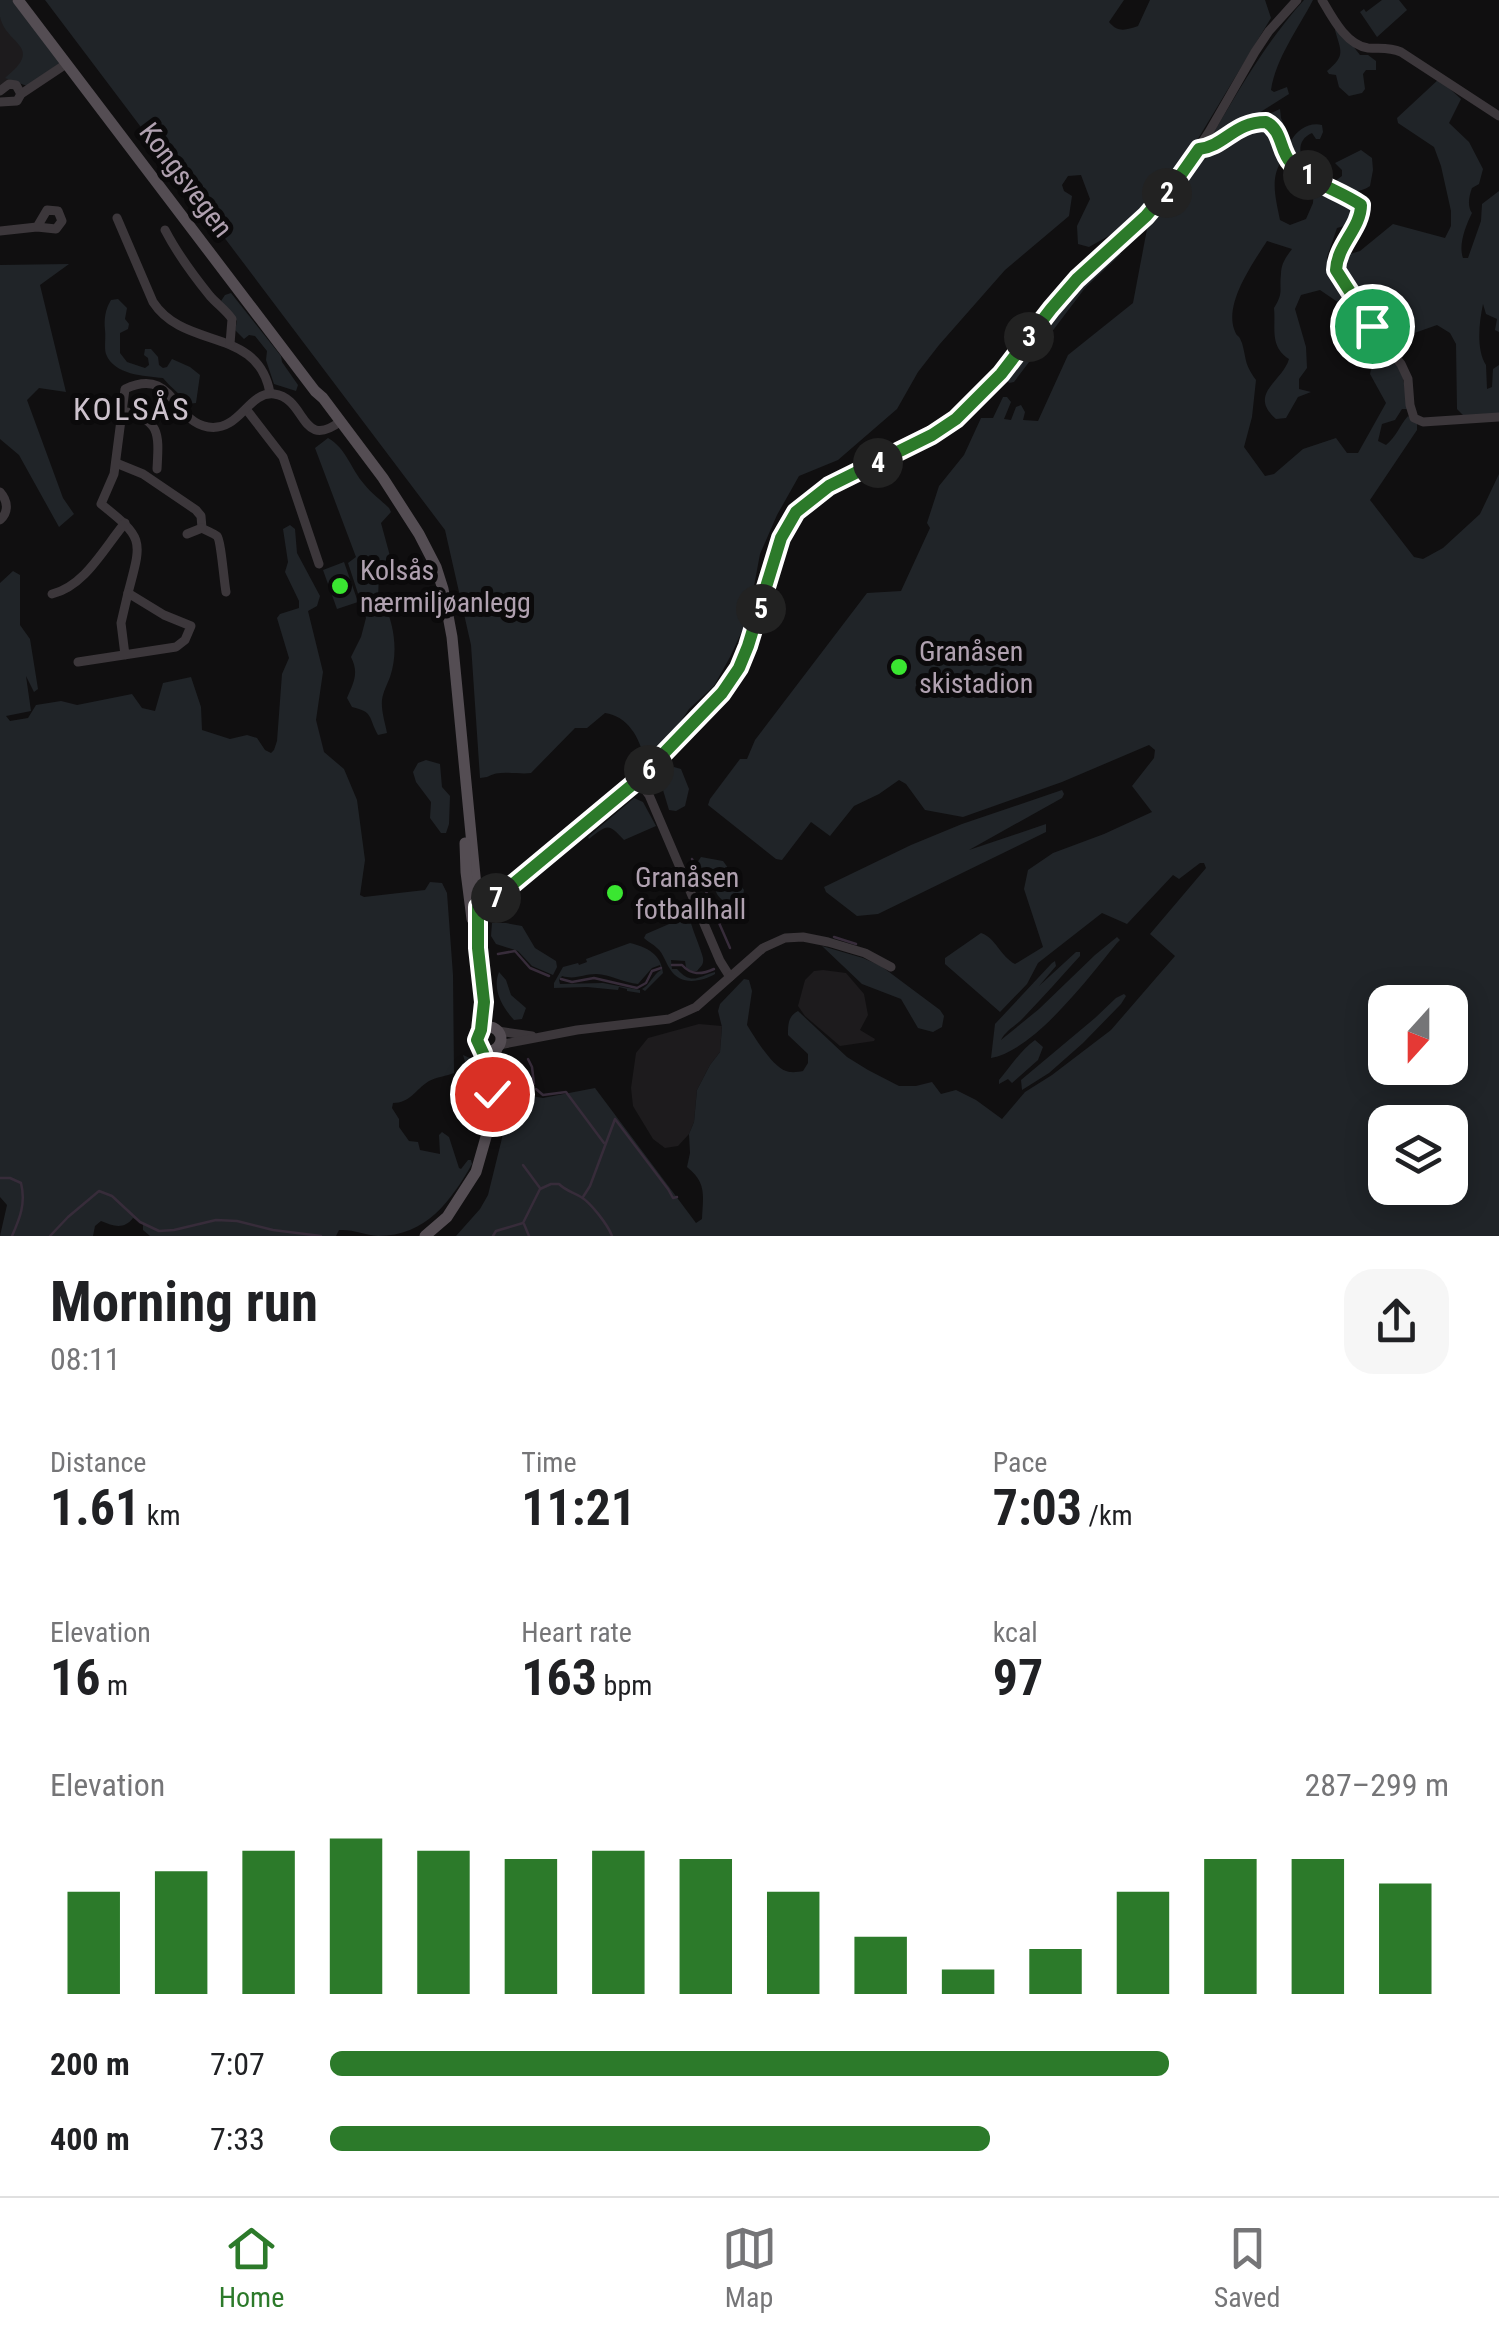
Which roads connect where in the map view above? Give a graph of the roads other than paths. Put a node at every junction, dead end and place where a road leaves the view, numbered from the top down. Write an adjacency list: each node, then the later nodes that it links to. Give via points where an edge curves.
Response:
1 (18, 0): 4 (main road, Kongsvegen)
2 (1296, 0): 9 (street, via 1256,52)
3 (1322, 0): 8 (street, via 1360,46 1401,52)
4 (66, 64): 6 (street); 19 (main road, Kongsvegen)
5 (0, 91): 6 (street, via 9,84)
6 (22, 94): 7 (street)
7 (0, 102)
8 (1499, 116)
9 (1199, 149): 18 (street, via 1246,124 1274,126 1294,166 1361,205 1336,270 1401,364 1414,418); 33 (street, via 1146,216 1077,279 956,419 829,486 796,512 781,538 739,668)
10 (117, 218): 14 (street, via 160,312 187,330)
11 (37, 227): 13 (street)
12 (165, 230): 14 (street, via 232,319)
13 (0, 231)
14 (230, 344): 15 (street, via 256,360)
15 (270, 393): 16 (street); 19 (street, via 289,401 313,430)
16 (246, 409): 17 (street, via 227,425 204,426 150,383 126,390); 27 (street, via 283,457)
17 (122, 411): 20 (street); 21 (street, via 156,429)
18 (1499, 417)
19 (338, 423): 34 (main road, Kongsvegen, via 427,548 443,589)
20 (116, 463): 24 (street, via 101,504); 25 (street, via 196,510)
21 (157, 469)
22 (0, 492): 23 (street, via 6,507)
23 (0, 520)
24 (125, 523): 28 (street, via 138,545); 30 (street, via 79,582)
25 (202, 528): 26 (street); 29 (street, via 221,541)
26 (187, 534)
27 (319, 564)
28 (128, 592): 31 (street, via 121,623); 31 (street, via 191,626 182,644)
29 (226, 592)
30 (52, 594)
31 (125, 655): 32 (street)
32 (78, 662)
33 (638, 780): 34 (street, via 495,899); 36 (street)
34 (474, 908): 37 (main road, Kongsvegen)
35 (891, 967): 36 (street, via 854,949 795,937 763,948)
36 (730, 978): 39 (street, via 669,1020)
37 (484, 1002): 38 (main road, Kongsvegen); 39 (main road, Kongsvegen)
38 (481, 1030): 39 (main road, via 488,1027); 40 (main road, Kongsvegen, via 477,1040)
39 (497, 1038): 40 (main road, via 490,1050); 41 (main road, Kongsvegen)
40 (483, 1049): 41 (main road, Kongsvegen)
41 (491, 1076): 42 (main road, Kongsvegen, via 490,1123 476,1172 447,1217)
42 (425, 1236)

